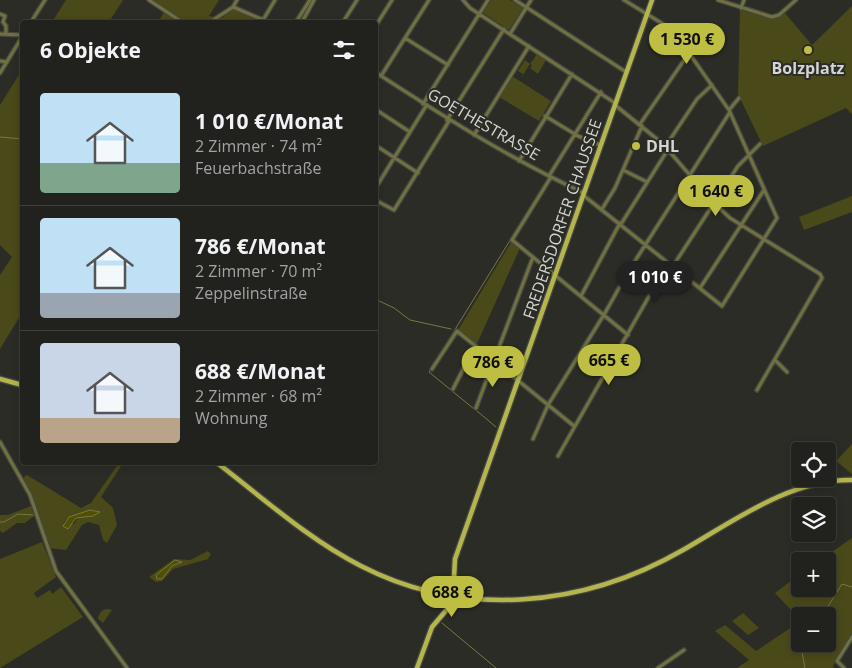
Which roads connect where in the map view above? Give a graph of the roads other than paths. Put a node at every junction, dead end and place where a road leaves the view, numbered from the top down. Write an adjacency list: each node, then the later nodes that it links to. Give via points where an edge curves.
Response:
1 (45, 0): 26 (street)
2 (149, 0): 27 (street)
3 (237, 0): 20 (street)
4 (275, 0): 29 (street)
5 (310, 0): 30 (street)
6 (314, 0): 31 (street)
7 (357, 0): 32 (street)
8 (392, 0): 33 (street)
9 (428, 0): 39 (street)
10 (463, 0): 24 (street)
11 (488, 0): 24 (street)
12 (515, 0): 21 (street)
13 (531, 0): 21 (street)
14 (624, 0): 25 (street)
15 (652, 0): 25 (main road, FREDERSDORFER CHAUSSEE)
16 (718, 0): 18 (street)
17 (744, 0): 22 (street)
18 (724, 1): 22 (street)
19 (794, 1): 22 (street, via 772,17)
20 (234, 7): 28 (street); 29 (street)
21 (526, 7): 37 (street); 46 (street)
22 (741, 8)
23 (0, 14): 36 (street, via 5,16)
24 (480, 14): 34 (street); 45 (street)
25 (647, 14): 42 (street, via 666,26); 46 (main road, FREDERSDORFER CHAUSSEE)
26 (32, 20)
27 (179, 20)
28 (213, 20)
29 (263, 20)
30 (297, 20)
31 (303, 20)
32 (344, 20)
33 (378, 22)
34 (504, 29): 37 (street); 59 (street)
35 (0, 34): 36 (street)
36 (6, 34): 38 (street)
37 (510, 34): 41 (street)
38 (20, 36)
39 (405, 38): 45 (street); 50 (street)
40 (20, 39): 44 (street)
41 (529, 46): 49 (street); 63 (street)
42 (689, 53): 51 (street); 60 (street)
43 (0, 61): 44 (street)
44 (7, 62): 47 (street)
45 (448, 65): 55 (street)
46 (626, 72): 54 (main road, FREDERSDORFER CHAUSSEE)
47 (0, 73)
48 (378, 74): 50 (street, GOETHESTRASSE)
49 (572, 74): 52 (street); 58 (street)
50 (381, 76): 55 (street, GOETHESTRASSE)
51 (712, 85): 56 (street); 67 (street, via 698,99)
52 (601, 92): 54 (street); 62 (street)
53 (739, 98): 56 (street)
54 (615, 104): 60 (street); 65 (main road, FREDERSDORFER CHAUSSEE)
55 (425, 105): 59 (street, GOETHESTRASSE); 61 (street)
56 (730, 111): 68 (street); 73 (street)
57 (378, 112): 61 (street)
58 (546, 116): 62 (street); 70 (street)
59 (448, 120): 63 (street, GOETHESTRASSE); 72 (street)
60 (641, 125): 67 (street); 71 (street)
61 (410, 132): 69 (street)
62 (575, 134): 65 (street); 74 (street)
63 (474, 136): 70 (street, GOETHESTRASSE)
64 (760, 144): 68 (street)
65 (600, 145): 78 (main road, FREDERSDORFER CHAUSSEE)
66 (378, 148): 69 (street)
67 (666, 149): 73 (street); 75 (street)
68 (748, 154): 77 (street); 80 (street)
69 (394, 158): 72 (street); 76 (street)
70 (519, 161): 74 (street, GOETHESTRASSE)
71 (623, 170): 75 (street); 81 (street)
72 (418, 172): 79 (street, via 394,211)
73 (690, 174): 80 (street); 85 (street)
74 (550, 176): 78 (street, GOETHESTRASSE); 86 (street, via 512,239)
75 (647, 182): 82 (street)
76 (378, 184)
77 (764, 190): 83 (street); 84 (street, via 778,216)
78 (584, 194): 81 (street, GOETHESTRASSE); 89 (main road, FREDERSDORFER CHAUSSEE)
79 (378, 202)
80 (715, 202): 83 (street); 88 (street)
81 (602, 209): 82 (street, GOETHESTRASSE)
82 (620, 224): 85 (street, GOETHESTRASSE); 91 (street)
83 (741, 224): 84 (street); 90 (street)
84 (764, 239): 90 (street, GOETHESTRASSE, via 722,306); 95 (street, via 822,278)
85 (645, 244): 87 (street, GOETHESTRASSE); 92 (street)
86 (533, 257): 89 (street); 96 (street)
87 (668, 264): 88 (street, GOETHESTRASSE); 93 (street)
88 (673, 266): 90 (street, GOETHESTRASSE)
89 (555, 275): 91 (street); 100 (main road, FREDERSDORFER CHAUSSEE)
90 (700, 288)
91 (581, 296): 92 (street)
92 (604, 315): 93 (street); 104 (street)
93 (628, 335): 106 (street)
94 (475, 346): 96 (street); 97 (street, via 457,332); 102 (street)
95 (775, 360): 98 (street); 103 (street)
96 (494, 362): 100 (street); 105 (street)
97 (432, 369)
98 (786, 372)
99 (0, 379): 101 (main road)
100 (518, 381): 104 (street); 112 (main road, FREDERSDORFER CHAUSSEE, via 455,559)
101 (20, 384)
102 (453, 389)
103 (757, 390)
104 (548, 404): 106 (street); 107 (street)
105 (476, 408)
106 (574, 426): 109 (street)
107 (533, 439)
108 (0, 442): 116 (street, via 30,495 56,571)
109 (558, 456)
110 (220, 465): 112 (main road, via 306,532 343,556 409,586)
111 (852, 480): 112 (main road, via 824,483 788,493 740,516 654,566 598,588 532,600)
112 (454, 596): 117 (main road, via 432,627)
113 (852, 637): 115 (street)
114 (684, 650): 118 (street)
115 (837, 662): 119 (street); 120 (street)
116 (127, 668)
117 (417, 668)
118 (658, 668)
119 (836, 668)
120 (844, 668)

